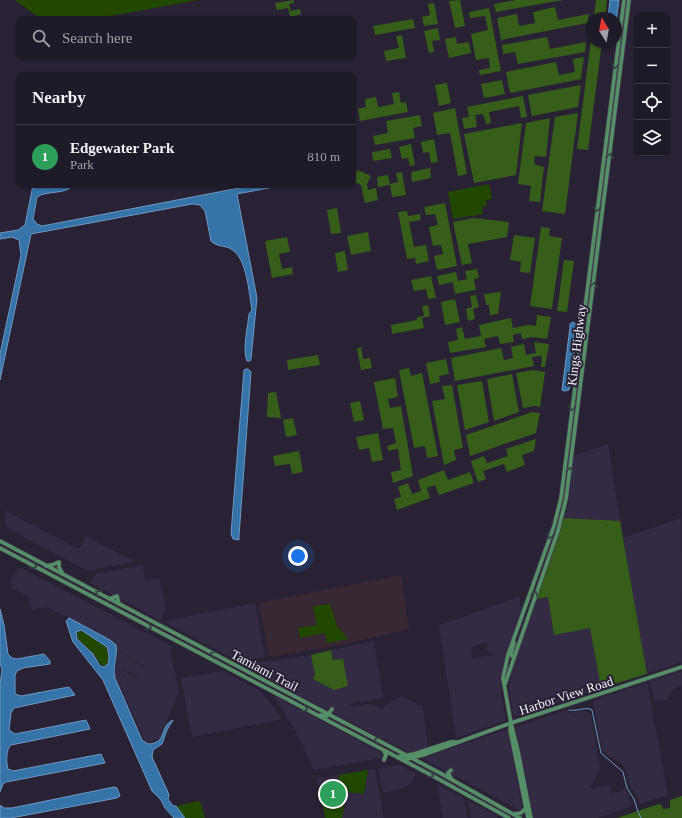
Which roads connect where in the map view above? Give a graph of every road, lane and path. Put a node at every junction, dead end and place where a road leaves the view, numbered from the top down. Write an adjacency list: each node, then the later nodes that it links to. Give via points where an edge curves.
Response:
1 (624, 0): 9 (main road, Kings Highway, one-way to 9, via 561,498 554,526)
2 (629, 0): 10 (main road, Kings Highway, one-way to 2, via 558,531 566,499)
3 (0, 541): 5 (main road, Tamiami Trail)
4 (0, 548): 12 (main road, Tamiami Trail, one-way to 12)
5 (46, 566): 6 (main road, Tamiami Trail); 6 (main road, via 59,562)
6 (64, 575): 7 (main road, Tamiami Trail, one-way to 6)
7 (109, 599): 8 (main road, Tamiami Trail); 8 (main road, via 117,596)
8 (119, 604): 11 (main road, Tamiami Trail)
9 (522, 614): 10 (main road); 13 (main road, Kings Highway)
10 (528, 616): 17 (main road, Kings Highway)
11 (174, 633): 12 (main road); 15 (main road, Tamiami Trail)
12 (163, 634): 14 (main road, Tamiami Trail)
13 (514, 636): 16 (main road, Kings Highway); 17 (main road, via 511,654)
14 (173, 639): 15 (main road); 23 (main road, Tamiami Trail, one-way to 23)
15 (186, 640): 21 (main road, Tamiami Trail, one-way to 15)
16 (508, 656): 19 (main road); 20 (main road, Kings Highway, via 503,678)
17 (514, 657): 19 (main road, Kings Highway)
18 (682, 667): 26 (main road, Harbor View Road)
19 (509, 670): 20 (main road, Kings Highway)
20 (505, 684): 26 (main road, Kings Highway)
21 (322, 711): 22 (main road, Tamiami Trail); 22 (main road, via 332,709)
22 (328, 714): 23 (main road); 24 (main road, Tamiami Trail)
23 (317, 715): 25 (main road, Tamiami Trail)
24 (339, 720): 25 (main road); 30 (main road, Tamiami Trail, one-way to 24)
25 (328, 721): 28 (main road, Tamiami Trail)
26 (511, 723): 27 (main road, Harbor View Road); 38 (main road, Kings Highway, via 510,730)
27 (457, 742): 29 (main road, Harbor View Road); 30 (main road, Harbor View Road)
28 (384, 751): 31 (main road, Tamiami Trail); 33 (main road)
29 (422, 755): 32 (main road, Harbor View Road); 35 (main road)
30 (407, 756): 31 (main road, Harbor View Road); 32 (main road, Tamiami Trail)
31 (396, 757): 34 (main road, Tamiami Trail)
32 (412, 759): 34 (main road, Harbor View Road); 35 (main road, Tamiami Trail)
33 (384, 760)
34 (402, 760): 39 (main road, Tamiami Trail, one-way to 39)
35 (424, 765): 37 (main road, Tamiami Trail)
36 (451, 770): 37 (main road, via 448,773)
37 (452, 779): 40 (main road, Tamiami Trail)
38 (524, 788): 41 (main road, Kings Highway); 46 (main road, Kings Highway)
39 (467, 794): 40 (main road); 43 (main road, Tamiami Trail)
40 (480, 795): 42 (main road, Tamiami Trail)
41 (526, 808): 42 (main road, via 521,813); 45 (main road, Kings Highway)
42 (514, 814): 44 (main road, Tamiami Trail)
43 (509, 818)
44 (520, 818)
45 (528, 818)
46 (531, 818)

